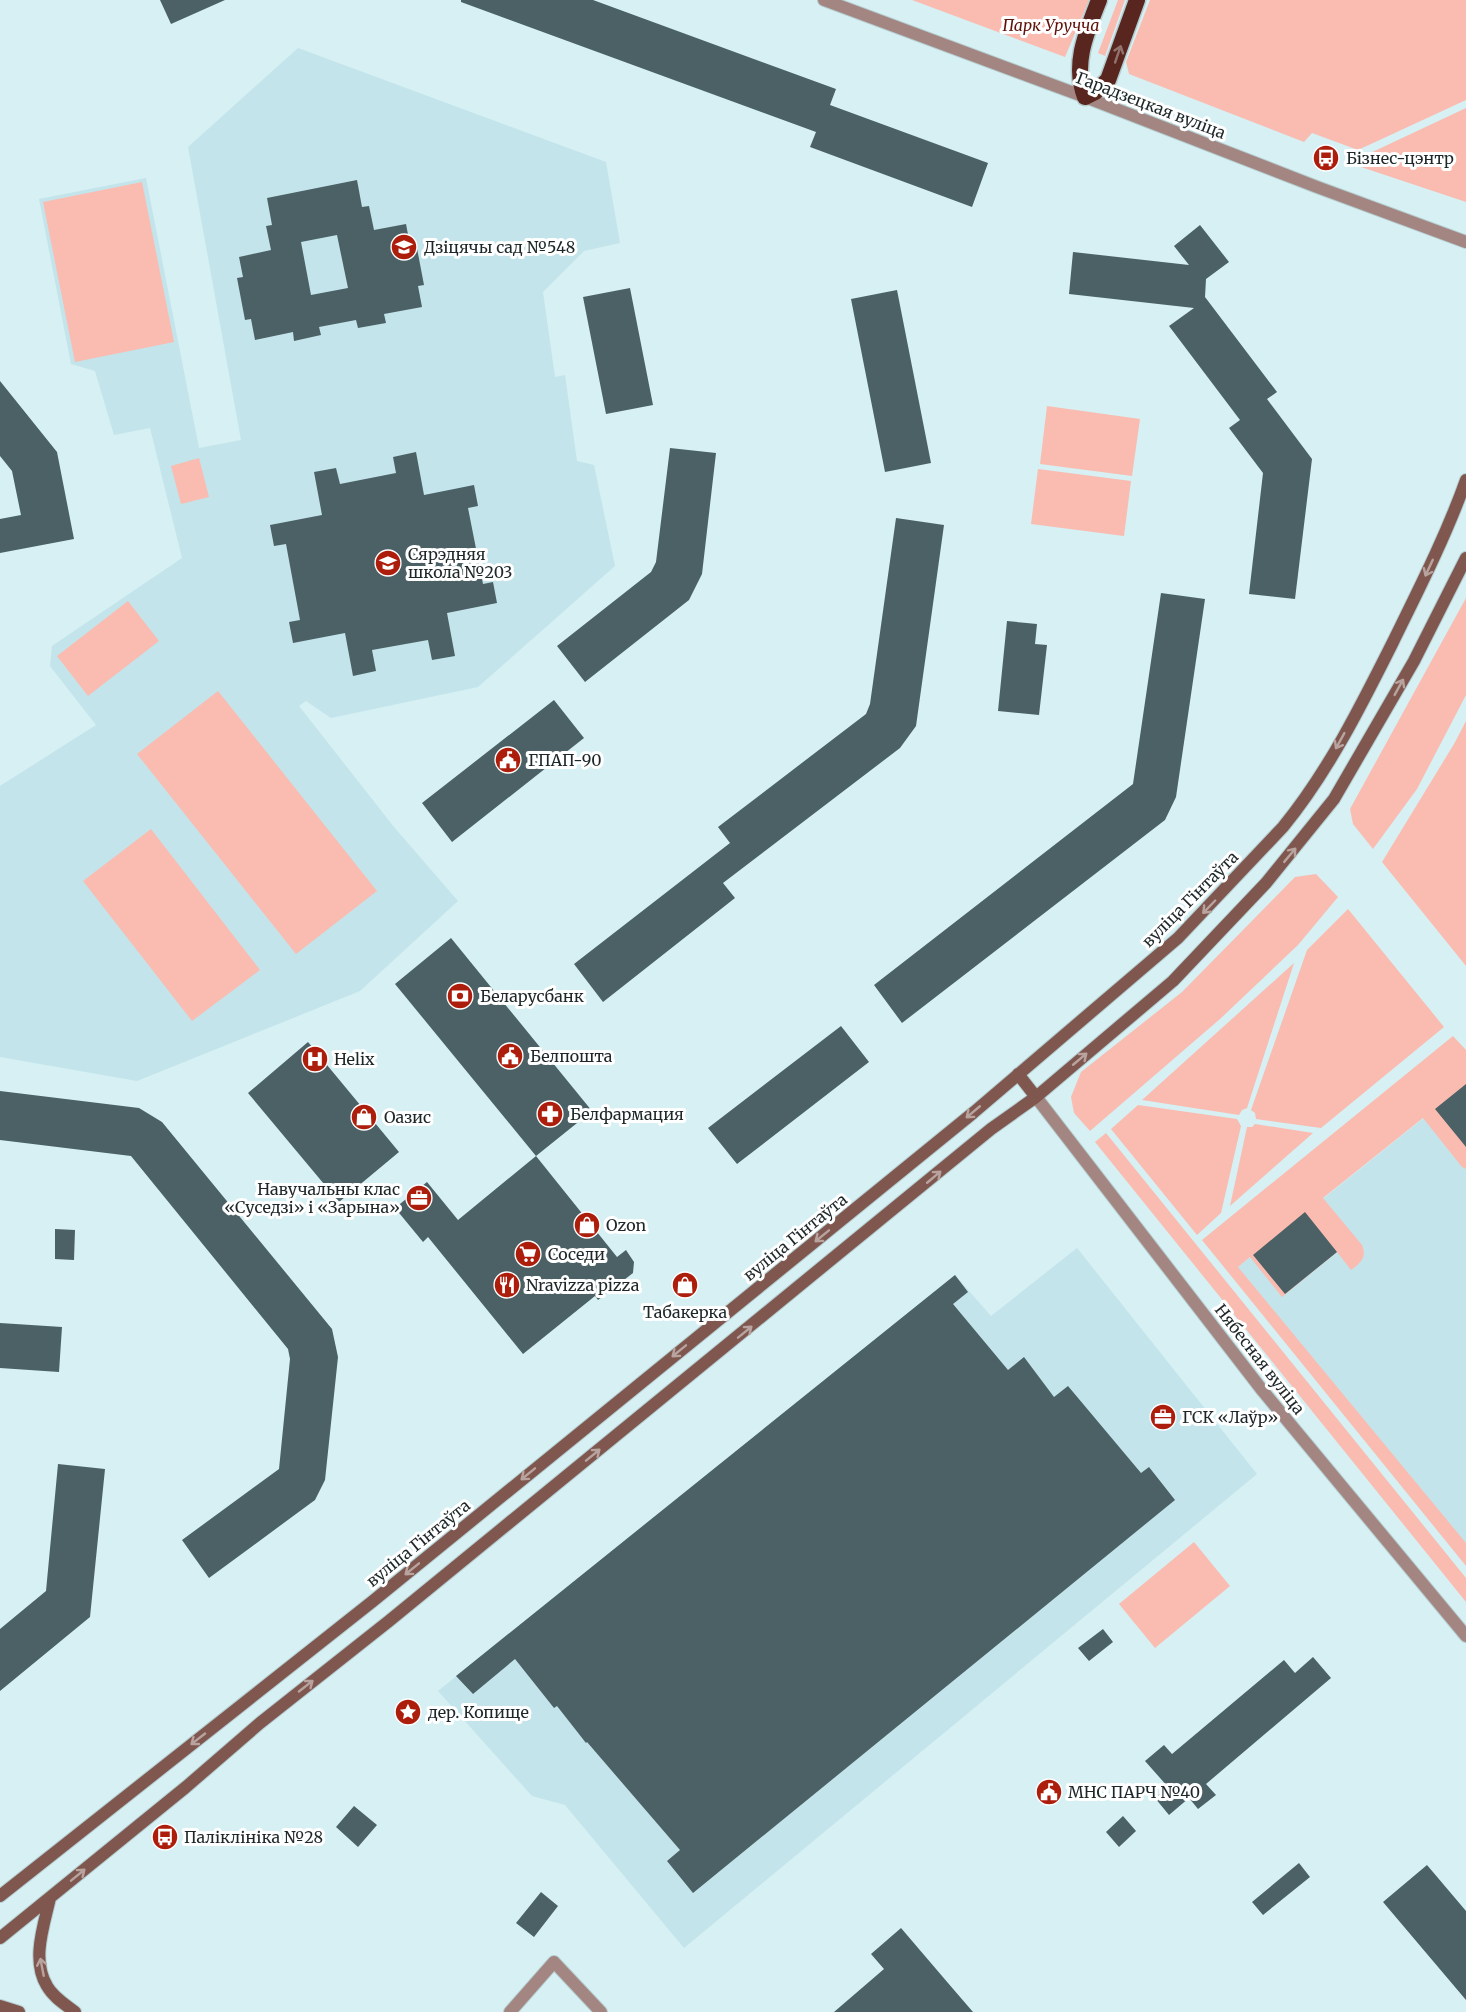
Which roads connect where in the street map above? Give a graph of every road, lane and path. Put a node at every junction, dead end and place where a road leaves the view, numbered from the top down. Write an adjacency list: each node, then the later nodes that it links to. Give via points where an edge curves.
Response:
1 (824, 0): 4 (street, Гарадзецкая вуліца)
2 (1099, 0): 4 (highway, via 1080,60)
3 (1137, 0): 4 (highway, one-way to 3, via 1108,80)
4 (1085, 97): 5 (street, Гарадзецкая вуліца)
5 (1466, 242)
6 (1466, 480): 8 (main road, вуліца Гінтаўта, one-way to 8, via 1454,515 1372,684 1298,809 1178,938)
7 (1466, 558): 9 (main road, one-way to 7, via 1173,981 1266,883 1313,826 1334,799 1381,720)
8 (1018, 1074): 9 (main road); 11 (main road, вуліца Гінтаўта, one-way to 11, via 373,1601)
9 (1036, 1097): 10 (street, Нябесная вуліца, via 1262,1390); 12 (main road, one-way to 9, via 991,1129)
10 (1466, 1636)
11 (0, 1896)
12 (50, 1898): 13 (main road); 16 (main road, one-way to 12, via 47,1987 42,1972 39,1948)
13 (0, 1938)
14 (0, 2006): 15 (main road)
15 (20, 2012)
16 (75, 2012)
17 (510, 2012): 18 (street, via 554,1962)
18 (601, 2012)

